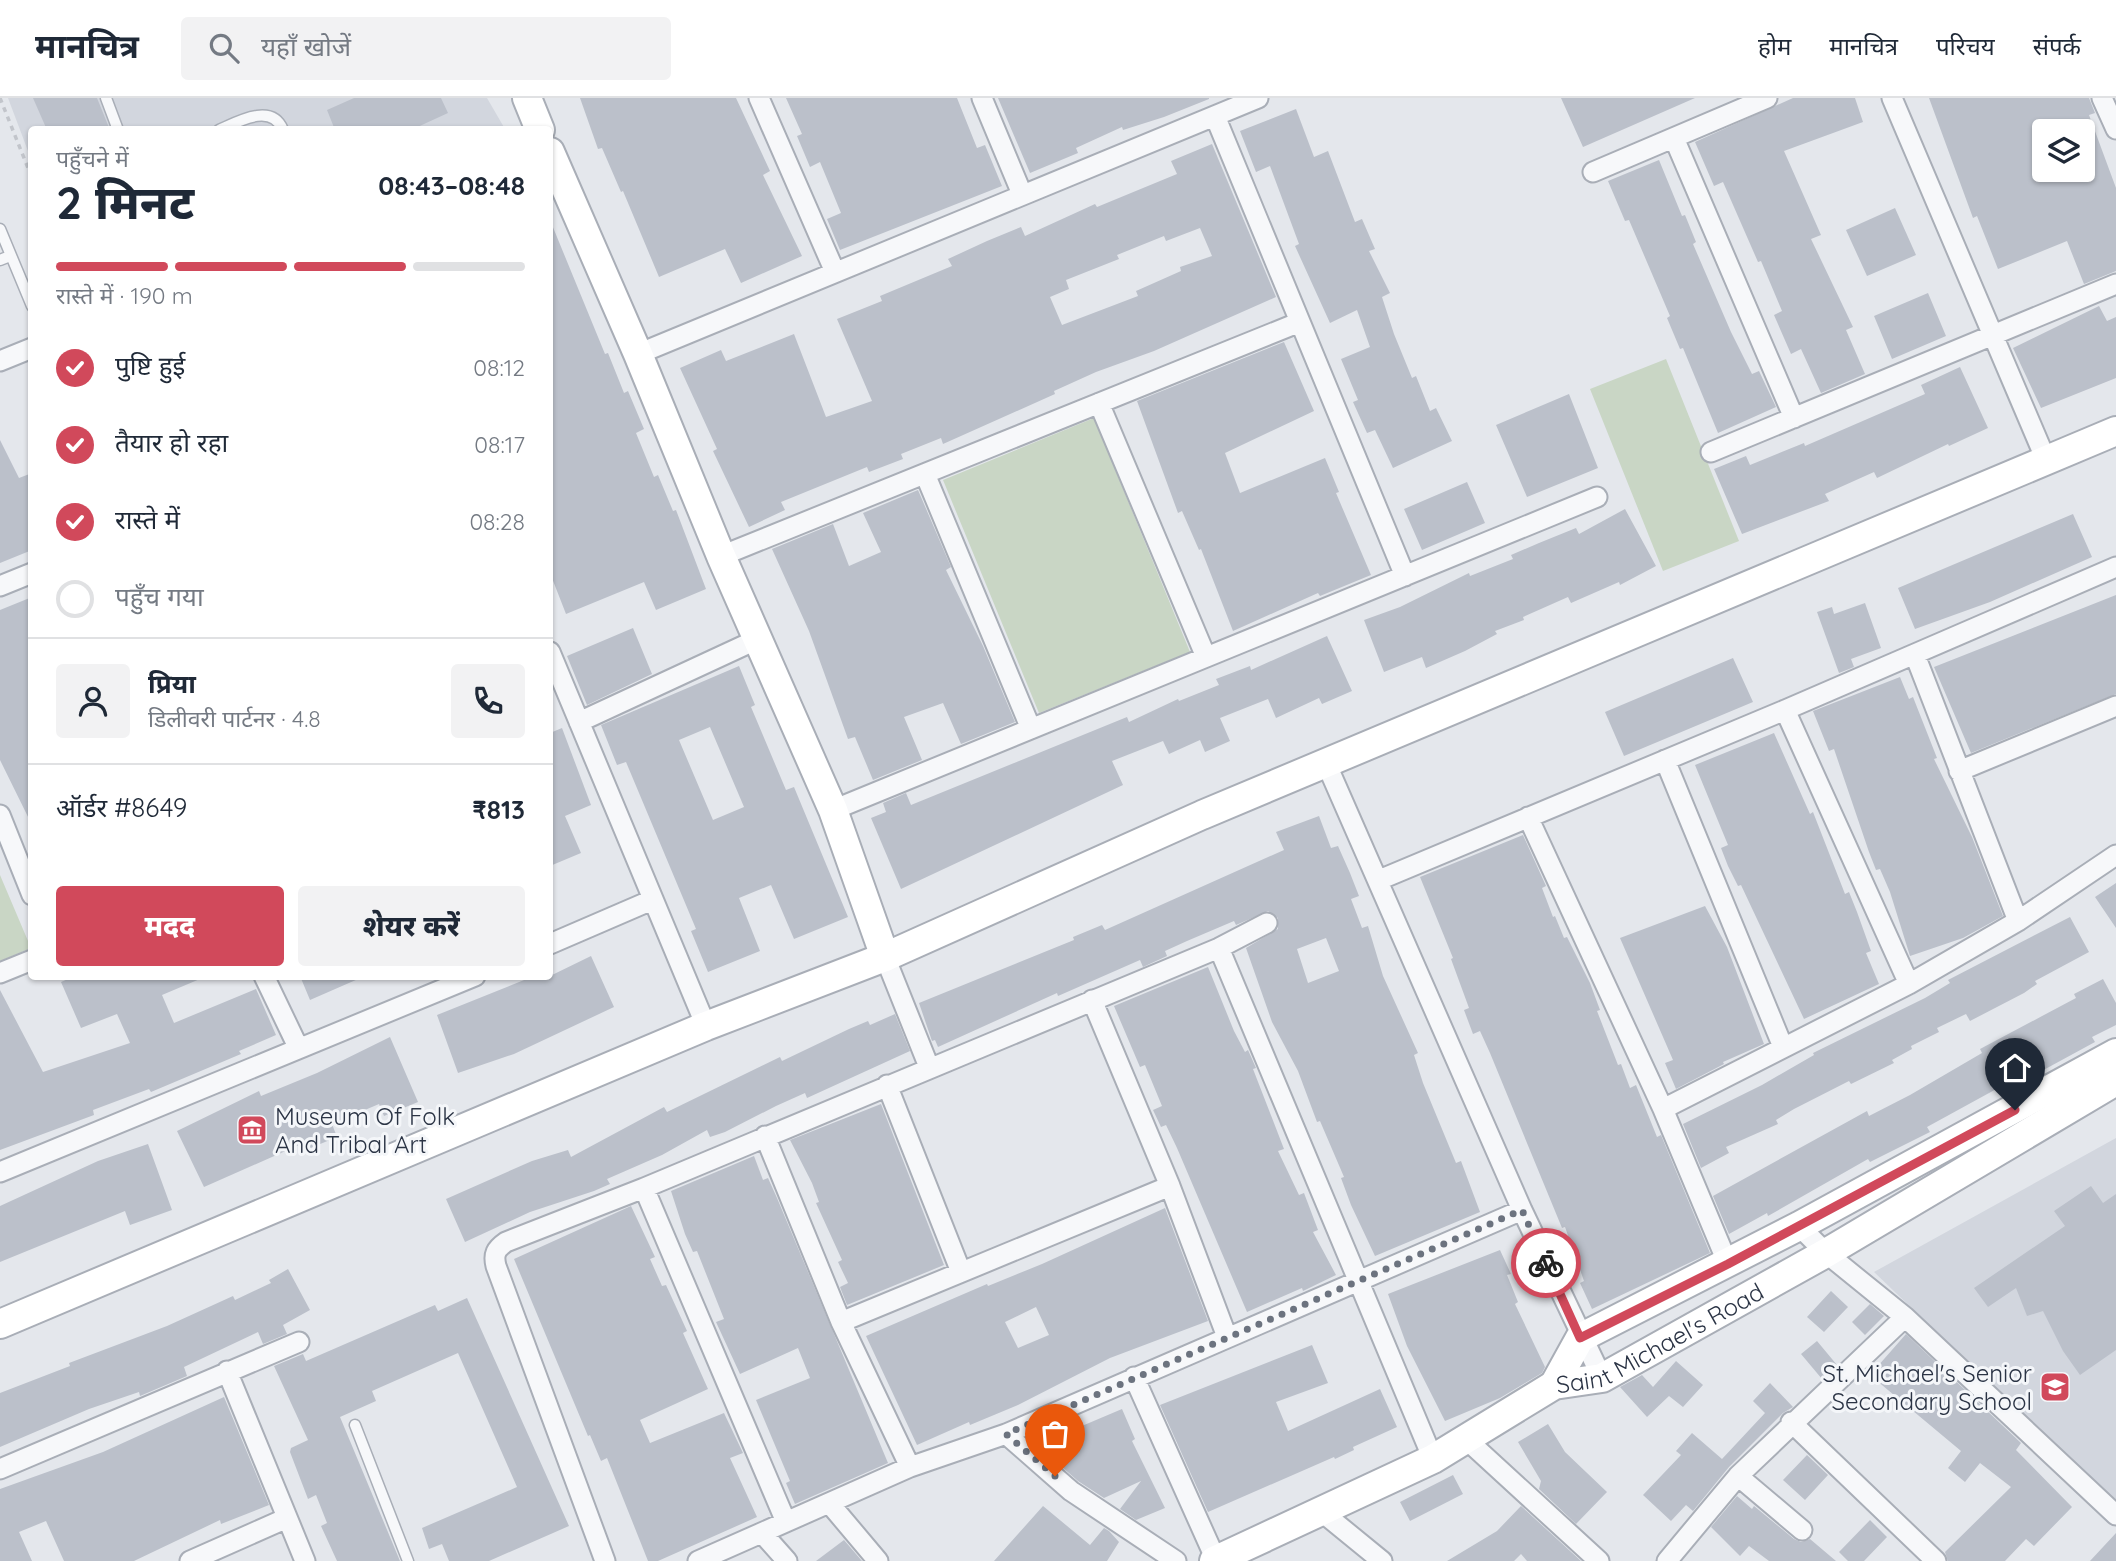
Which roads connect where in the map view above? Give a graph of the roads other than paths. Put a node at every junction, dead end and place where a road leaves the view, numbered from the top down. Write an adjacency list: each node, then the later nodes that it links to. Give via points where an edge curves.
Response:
1 (106, 98): 10 (lane)
2 (527, 98): 13 (street)
3 (759, 98): 21 (street)
4 (982, 98): 18 (street)
5 (1258, 98): 9 (street)
6 (1767, 98): 15 (street)
7 (1892, 98): 25 (street)
8 (2102, 98): 14 (street)
9 (1215, 116): 18 (street); 24 (street)
10 (116, 126)
11 (228, 126): 12 (lane, via 256,114 273,118)
12 (280, 126)
13 (538, 126)
14 (2116, 129)
15 (1674, 138): 17 (street); 30 (street)
16 (553, 159): 27 (street)
17 (1593, 172)
18 (1022, 194): 21 (street)
19 (0, 229): 20 (lane)
20 (5, 258): 23 (lane)
21 (835, 272): 27 (street)
22 (2116, 284): 25 (street)
23 (28, 299)
24 (1300, 322): 29 (street); 39 (street)
25 (1992, 338): 30 (street); 33 (street)
26 (28, 350): 28 (street)
27 (638, 354): 36 (street)
28 (0, 361)
29 (1099, 403): 34 (street); 43 (street)
30 (1794, 418): 32 (street)
31 (2116, 431): 33 (street)
32 (1711, 452)
33 (2046, 460): 50 (street)
34 (925, 474): 36 (street); 48 (street)
35 (1597, 497): 39 (street)
36 (721, 556): 41 (street)
37 (2116, 567): 42 (street)
38 (28, 575): 40 (street)
39 (1405, 576): 43 (street)
40 (0, 586)
41 (758, 639): 47 (street); 52 (street)
42 (1915, 655): 46 (street); 51 (street)
43 (1206, 657): 48 (street)
44 (553, 659): 47 (street)
45 (2116, 706): 51 (street)
46 (1785, 710): 49 (street); 68 (street)
47 (579, 722): 58 (street)
48 (1031, 729): 52 (street)
49 (1665, 760): 54 (street); 72 (street)
50 (1326, 763): 56 (street); 63 (street)
51 (1959, 771): 59 (street)
52 (833, 810): 63 (street)
53 (0, 815): 57 (street)
54 (1528, 817): 56 (street); 77 (street)
55 (2116, 855): 59 (street)
56 (1379, 880): 82 (street)
57 (28, 885)
58 (652, 900): 61 (street); 70 (street)
59 (2018, 920): 68 (street)
60 (1267, 923): 62 (street)
61 (553, 943)
62 (1219, 948): 69 (street); 87 (street)
63 (885, 957): 70 (street); 74 (street)
64 (28, 962): 65 (street)
65 (0, 973)
66 (266, 980): 71 (street)
67 (465, 980): 71 (street)
68 (1909, 984): 72 (street)
69 (1092, 1000): 74 (street); 80 (street)
70 (706, 1026): 90 (street)
71 (298, 1047): 79 (street)
72 (1783, 1047): 77 (street)
73 (2116, 1053): 83 (street, Saint Michael's Road)
74 (929, 1067): 76 (street)
75 (2116, 1081): 84 (street, Saint Michael's Road)
76 (887, 1085): 78 (street); 86 (street)
77 (1663, 1109): 85 (street)
78 (765, 1136): 81 (street); 89 (street)
79 (0, 1172)
80 (1170, 1185): 86 (street); 91 (street)
81 (644, 1188): 110 (street); 118 (street, via 506,1242 494,1256)
82 (1522, 1210): 87 (street); 92 (street)
83 (1799, 1226): 84 (street); 85 (street, Saint Michael's Road)
84 (1826, 1253): 88 (street); 96 (street, Saint Michael's Road)
85 (1728, 1264): 92 (street, Saint Michael's Road)
86 (961, 1272): 89 (street)
87 (1359, 1283): 91 (street); 102 (street)
88 (1905, 1317): 98 (street); 108 (street)
89 (841, 1322): 103 (street)
90 (0, 1324)
91 (1227, 1337): 95 (street)
92 (1580, 1338): 96 (street); 97 (street, Saint Michael's Road)
93 (299, 1342): 94 (street)
94 (227, 1371): 104 (street); 109 (street)
95 (1133, 1377): 100 (street); 114 (street)
96 (1602, 1378): 97 (street, Saint Michael's Road)
97 (1554, 1384): 101 (street)
98 (1791, 1422): 105 (street); 125 (street)
99 (355, 1425): 117 (lane)
100 (1006, 1434): 103 (street); 122 (street, via 1072,1491)
101 (1467, 1440): 102 (street); 124 (street)
102 (1433, 1459): 107 (street)
103 (910, 1467): 106 (street)
104 (0, 1469)
105 (1738, 1476): 111 (street); 113 (street)
106 (830, 1504): 110 (street); 121 (street)
107 (1322, 1512): 114 (street); 123 (street)
108 (2116, 1516)
109 (287, 1518): 115 (street); 116 (street)
110 (786, 1522): 112 (street)
111 (1802, 1530)
112 (763, 1534): 119 (street); 120 (street)
113 (1672, 1559)
114 (1215, 1560)
115 (190, 1561)
116 (305, 1561)
117 (408, 1561)
118 (605, 1561)
119 (698, 1561)
120 (787, 1561)
121 (878, 1561)
122 (1176, 1561)
123 (1382, 1561)
124 (1599, 1561)
125 (1936, 1561)

